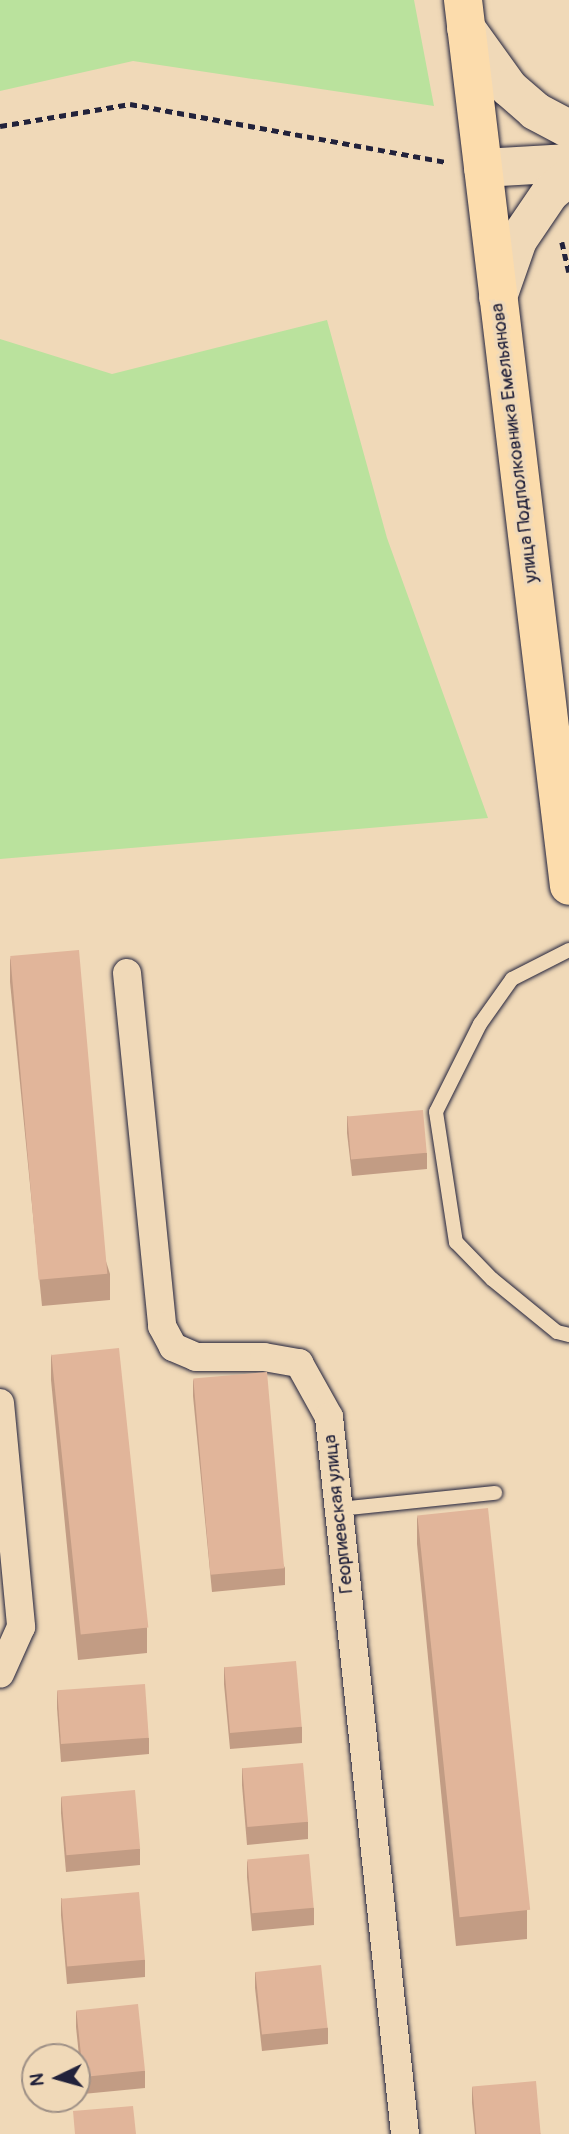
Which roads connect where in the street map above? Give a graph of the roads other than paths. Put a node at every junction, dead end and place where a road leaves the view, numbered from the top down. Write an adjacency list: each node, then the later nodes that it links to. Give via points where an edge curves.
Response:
1 (465, 14): 2 (main road, via 509,88 535,111); 4 (main road, улица Подполковника Емельянова)
2 (569, 129)
3 (569, 163): 4 (main road)
4 (483, 168): 6 (main road, улица Подполковника Емельянова)
5 (569, 177): 6 (main road, via 550,193 518,240)
6 (498, 297): 7 (main road, улица Подполковника Емельянова)
7 (569, 886)
8 (569, 950): 10 (lane, via 512,979 480,1024 436,1112 456,1242 492,1279 557,1332)
9 (127, 973): 13 (street, Георгиевская улица, via 162,1326 173,1347 196,1357 264,1357 299,1363 329,1417)
10 (569, 1335)
11 (0, 1403): 14 (street, via 21,1627)
12 (495, 1493): 13 (lane)
13 (339, 1509): 15 (street, Георгиевская улица)
14 (0, 1674)
15 (405, 2134)

